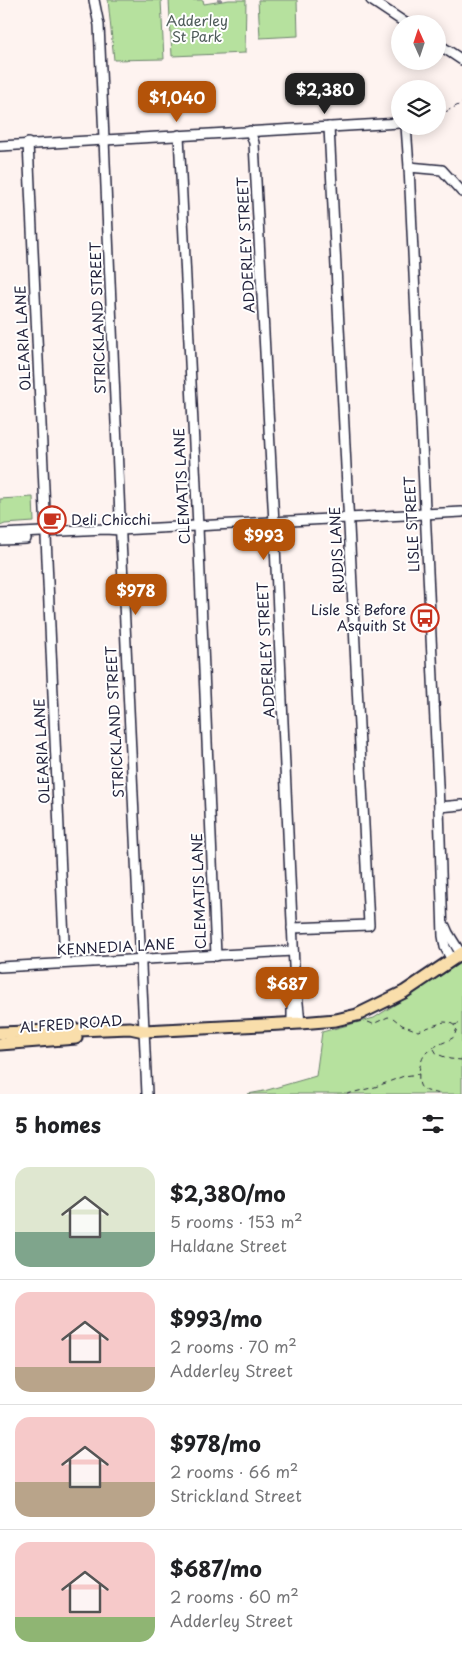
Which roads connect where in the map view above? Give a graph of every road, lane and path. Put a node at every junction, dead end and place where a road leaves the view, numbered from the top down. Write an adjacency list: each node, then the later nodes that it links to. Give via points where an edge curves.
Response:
1 (94, 0): 15 (street, STRICKLAND STREET, via 99,25)
2 (217, 0): 3 (path)
3 (226, 0)
4 (371, 0): 5 (street)
5 (393, 15)
6 (446, 49): 7 (street)
7 (462, 60)
8 (462, 103): 9 (path)
9 (446, 112)
10 (391, 124): 11 (street)
11 (329, 127): 12 (street); 22 (street, RUDIS LANE)
12 (250, 131): 13 (street); 23 (street, ADDERLEY STREET, via 254,143)
13 (179, 135): 15 (street); 24 (street, CLEMATIS LANE)
14 (407, 135): 18 (street, LISLE STREET)
15 (104, 140): 16 (street); 25 (street, STRICKLAND STREET)
16 (28, 143): 17 (street); 27 (street, OLEARIA LANE)
17 (0, 146)
18 (409, 167): 19 (street, via 442,170); 21 (street, LISLE STREET)
19 (462, 192)
20 (462, 512): 21 (street)
21 (426, 514): 22 (street); 30 (street, LISLE STREET)
22 (349, 518): 23 (street); 31 (street, RUDIS LANE, via 370,925)
23 (274, 523): 24 (street); 31 (street, ADDERLEY STREET)
24 (198, 527): 25 (street); 34 (street, CLEMATIS LANE)
25 (120, 530): 27 (street, via 104,534); 35 (street, STRICKLAND STREET)
26 (0, 534): 27 (street)
27 (46, 534): 28 (street); 36 (street, OLEARIA LANE)
28 (0, 540)
29 (462, 805): 30 (street)
30 (439, 806): 33 (street, LISLE STREET, via 443,936)
31 (292, 928): 32 (street, ADDERLEY STREET)
32 (294, 951): 34 (street, KENNEDIA LANE); 40 (street, ADDERLEY STREET, via 298,994)
33 (457, 952): 38 (main road, ALFRED ROAD)
34 (216, 956): 35 (street, KENNEDIA LANE)
35 (140, 960): 36 (street, KENNEDIA LANE); 42 (street, STRICKLAND STREET)
36 (65, 964): 37 (street, KENNEDIA LANE)
37 (0, 967)
38 (363, 1012): 40 (main road, ALFRED ROAD, via 336,1020); 41 (path, via 368,1023 394,1018 418,1031 444,1022)
39 (462, 1023): 41 (path)
40 (296, 1024): 42 (main road, ALFRED ROAD)
41 (454, 1025): 45 (path, via 457,1028 454,1037)
42 (144, 1030): 43 (main road, ALFRED ROAD); 44 (main road, ALFRED ROAD, via 130,1035); 48 (street, STRICKLAND STREET)
43 (0, 1033)
44 (0, 1044)
45 (433, 1048): 46 (path, via 437,1054); 47 (path, via 422,1059)
46 (462, 1060)
47 (420, 1074): 49 (path); 50 (path, via 418,1080 423,1089)
48 (147, 1094)
49 (348, 1094)
50 (440, 1094)

